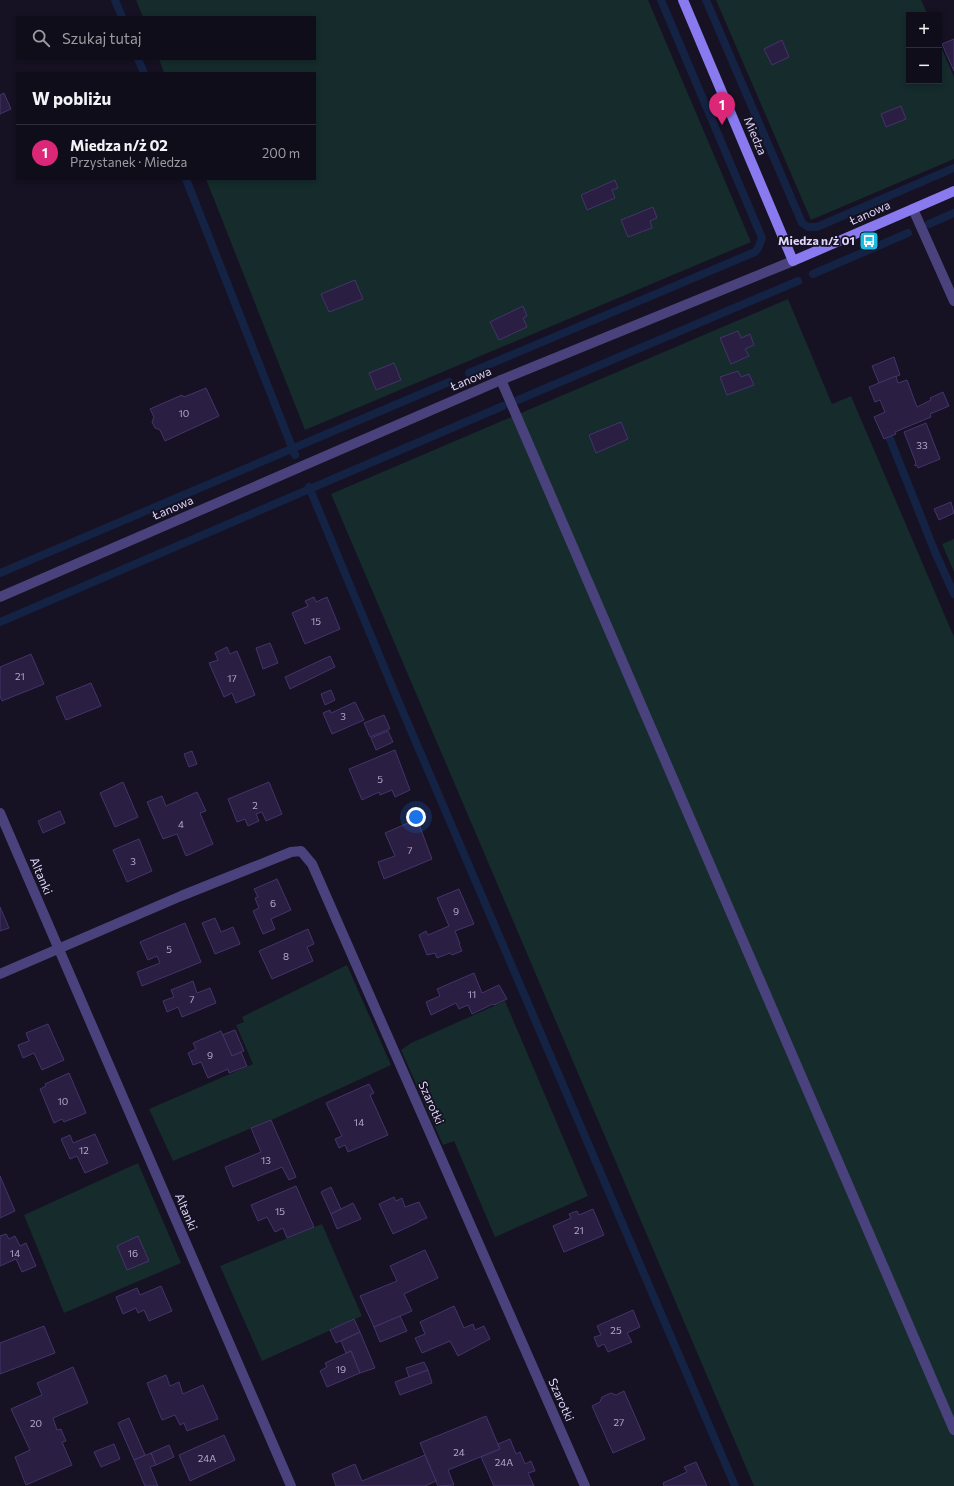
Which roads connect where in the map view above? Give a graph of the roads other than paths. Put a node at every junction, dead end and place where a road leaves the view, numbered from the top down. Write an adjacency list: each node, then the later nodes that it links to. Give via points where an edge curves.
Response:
1 (683, 0): 4 (street, Miedza)
2 (954, 191): 3 (street, Łanowa)
3 (913, 209): 4 (street, Łanowa); 5 (street)
4 (794, 261): 6 (street, Łanowa)
5 (954, 301)
6 (501, 380): 7 (street, Łanowa); 11 (street)
7 (0, 597)
8 (0, 813): 9 (street, Altanki)
9 (58, 948): 10 (street); 12 (street, Altanki); 13 (street, Szarotki, via 291,852 301,851 312,864)
10 (0, 974)
11 (954, 1430)
12 (291, 1486)
13 (585, 1486)

